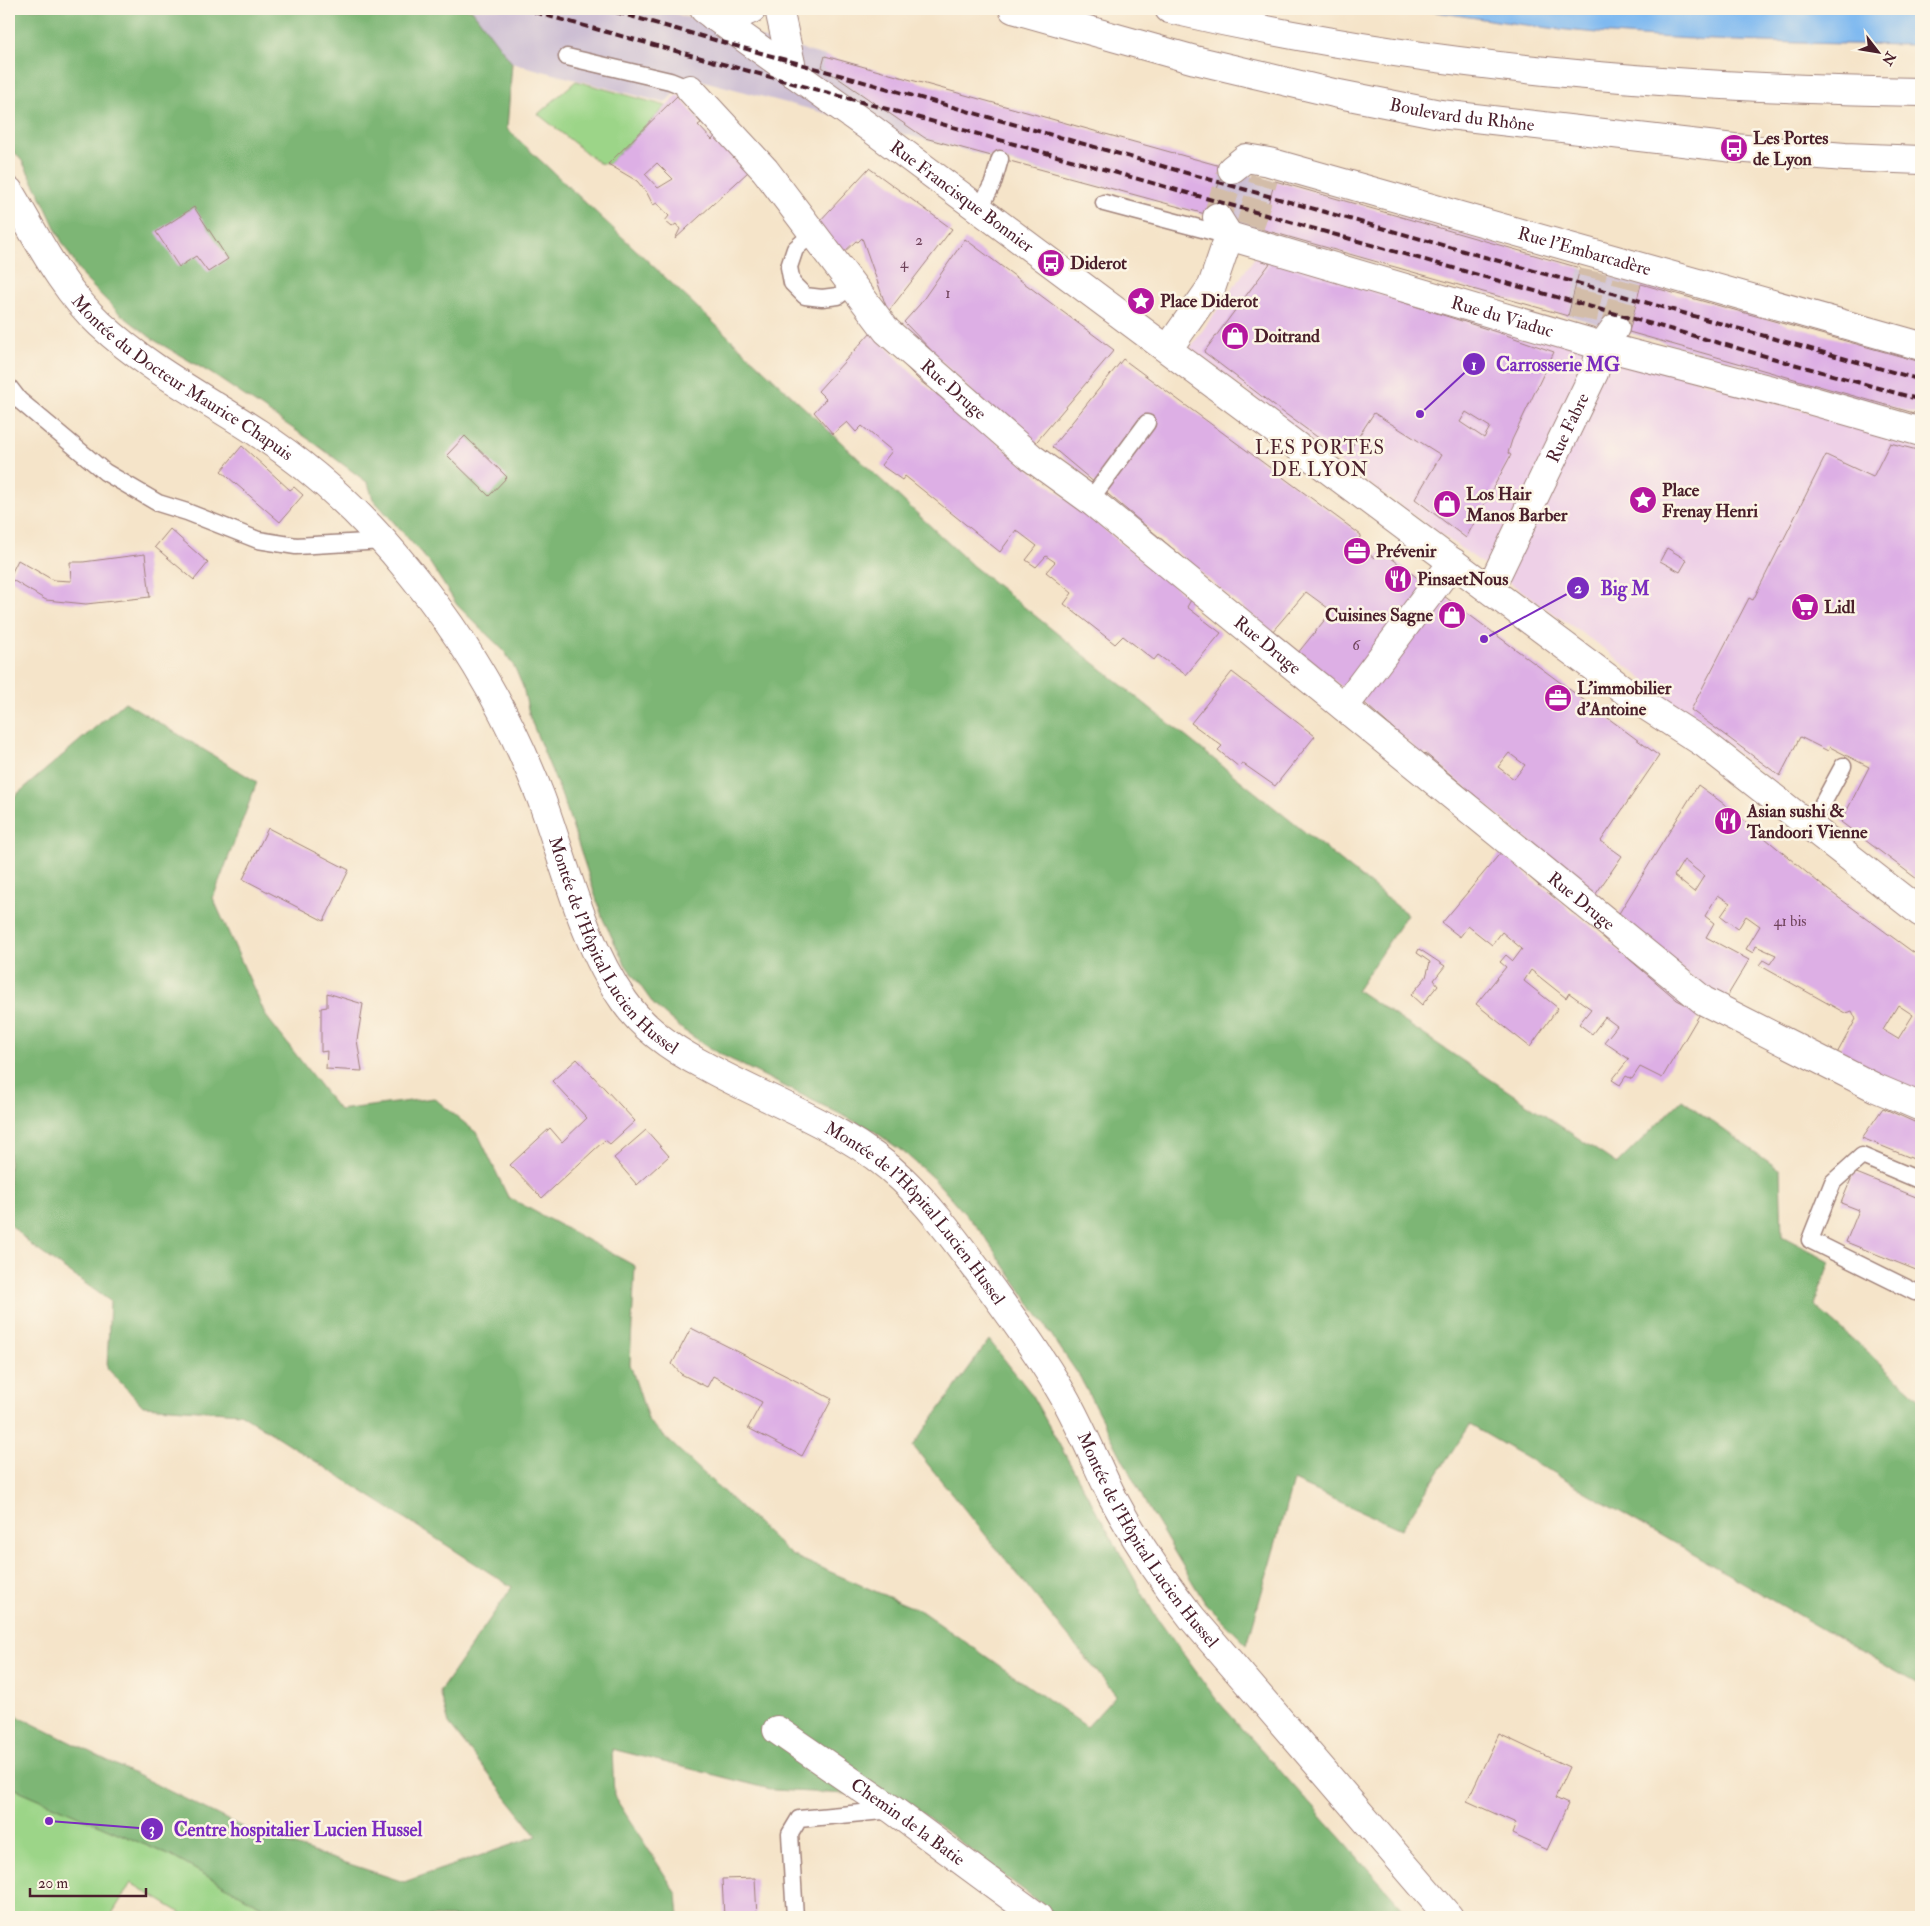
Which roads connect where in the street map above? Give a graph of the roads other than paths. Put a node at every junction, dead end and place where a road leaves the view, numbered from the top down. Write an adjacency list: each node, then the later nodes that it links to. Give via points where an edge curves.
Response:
1 (752, 9): 5 (street, Rue Francisque Bonnier, via 738,15)
2 (780, 9): 7 (street)
3 (1013, 9): 11 (street, Boulevard du Rhône, via 1195,60 1440,114 1734,148 1845,158)
4 (1170, 9): 9 (street, via 1344,44 1490,65 1622,79 1836,91)
5 (709, 12): 7 (street, Rue Francisque Bonnier)
6 (567, 58): 8 (lane, via 670,81)
7 (794, 73): 15 (street, Rue Francisque Bonnier)
8 (690, 90): 17 (street, Rue Druge, via 765,170)
9 (1921, 92)
10 (1000, 159): 15 (lane, via 993,183)
11 (1921, 160)
12 (1253, 167): 21 (street, Rue l'Embarcadère, via 1595,264)
13 (9, 191): 27 (street, Montée du Docteur Maurice Chapuis, via 52,267 98,322 159,370 295,459)
14 (1104, 203): 16 (lane)
15 (979, 210): 22 (street, Rue Francisque Bonnier)
16 (1232, 226): 20 (street, Rue du Viaduc); 22 (street, via 1212,286)
17 (813, 233): 18 (street, Rue Druge); 18 (lane, via 795,249 788,267 792,283 805,296 822,298 838,296)
18 (853, 285): 26 (street, Rue Druge, via 888,331 1032,458)
19 (1583, 319): 20 (street)
20 (1609, 337): 25 (street, Rue du Viaduc); 29 (street, Rue Fabre)
21 (1921, 346)
22 (1168, 349): 28 (street, Rue Francisque Bonnier)
23 (9, 387): 27 (lane, via 19,400 105,472 158,503 258,540 296,546)
24 (1147, 423): 26 (lane)
25 (1921, 432)
26 (1090, 500): 30 (street, Rue Druge)
27 (384, 541): 41 (street, Montée de l'Hôpital Lucien Hussel, via 456,632 509,723 539,794 590,938 625,1003 649,1030 683,1054 876,1156 903,1179 935,1214 1015,1321 1063,1395 1112,1496 1161,1578)
28 (1453, 562): 29 (street, Rue Francisque Bonnier); 30 (street)
29 (1490, 589): 32 (street, Rue Francisque Bonnier, via 1640,702 1705,744)
30 (1344, 707): 34 (street, Rue Druge, via 1704,1001 1876,1088)
31 (1843, 766): 32 (lane)
32 (1810, 827): 33 (street, Rue Francisque Bonnier)
33 (1921, 913)
34 (1921, 1107)
35 (1921, 1182): 36 (lane, via 1862,1156 1833,1182 1810,1240)
36 (1915, 1292)
37 (777, 1730): 38 (street, Chemin de la Batie)
38 (892, 1810): 39 (lane, via 799,1819 790,1834); 40 (street, Chemin de la Batie)
39 (795, 1917)
40 (1038, 1917)
41 (1449, 1917)

